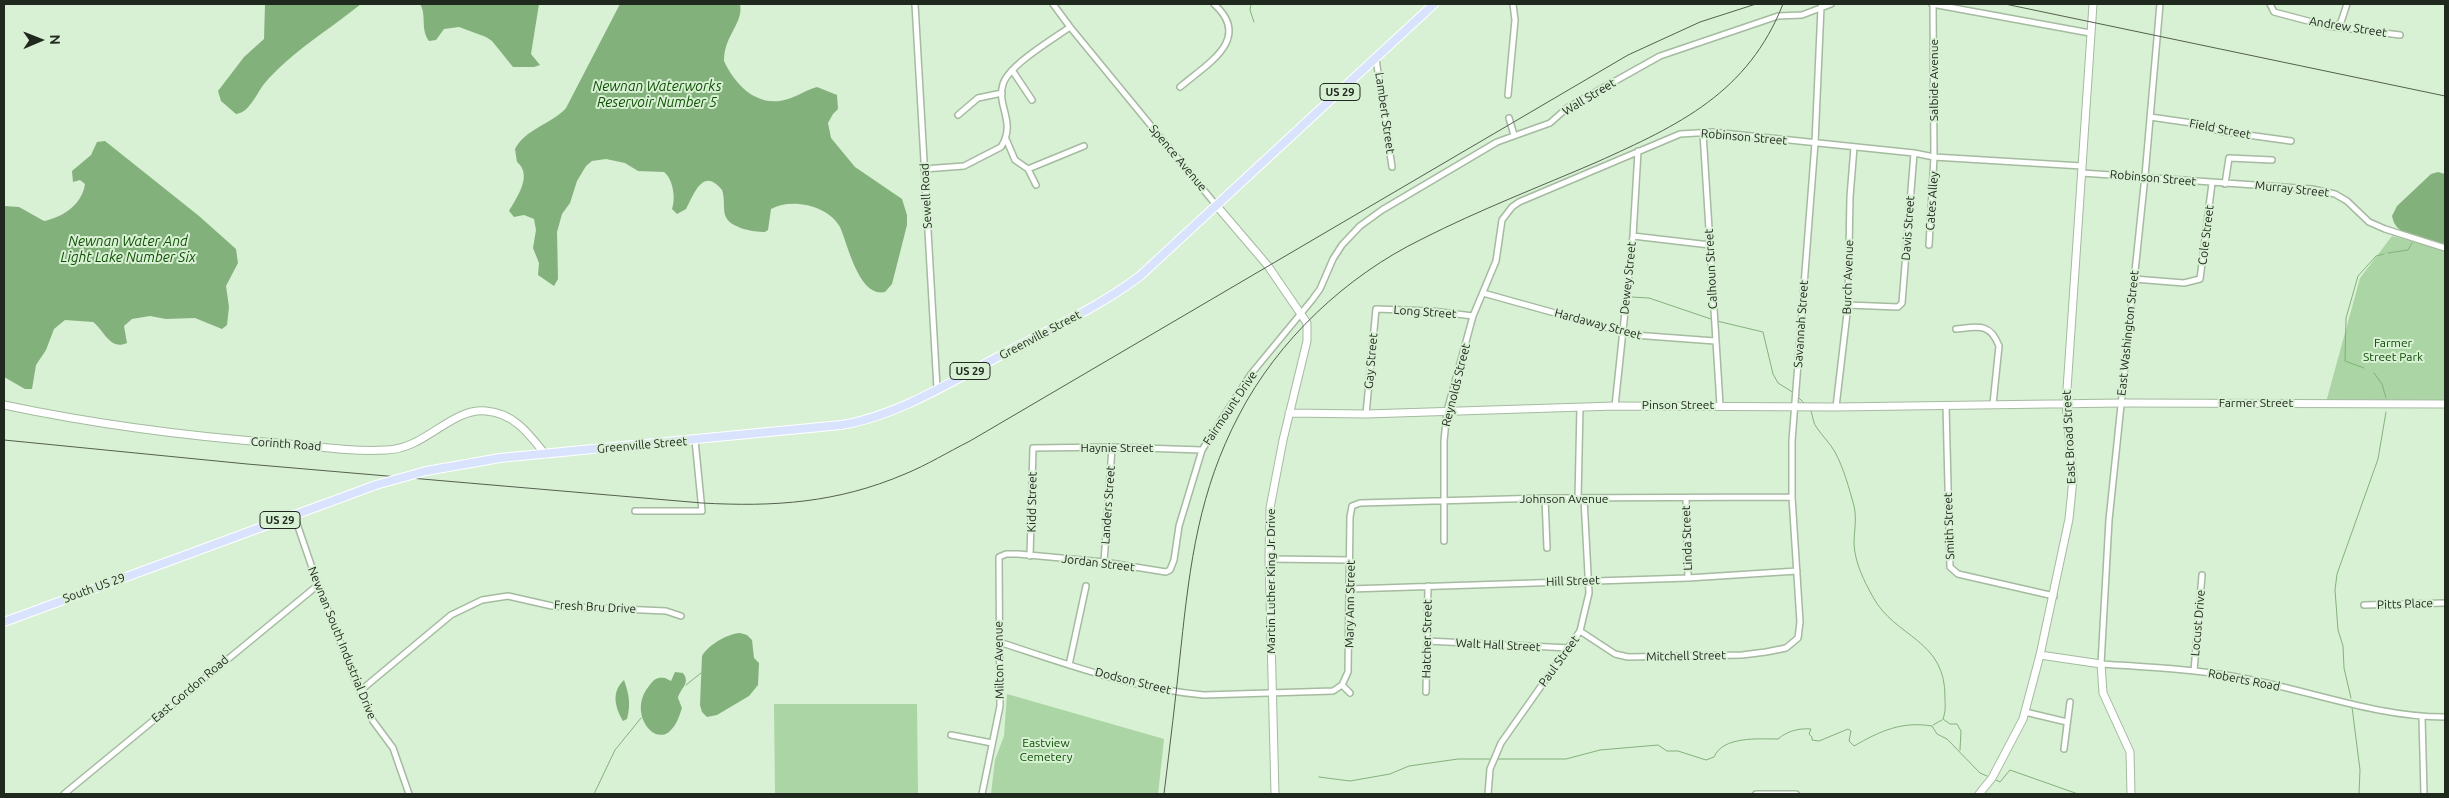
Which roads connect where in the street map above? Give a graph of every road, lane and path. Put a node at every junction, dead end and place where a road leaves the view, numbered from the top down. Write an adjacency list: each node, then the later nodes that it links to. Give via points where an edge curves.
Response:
1 (915, 4): 38 (street, Sewell Road)
2 (1053, 4): 14 (street, Spence Avenue)
3 (1214, 4): 19 (street, via 1229,22 1231,35 1224,47)
4 (1434, 4): 17 (main road, Greenville Street / US 29)
5 (1513, 4): 21 (street)
6 (1831, 4): 12 (street, Wall Street)
7 (1933, 4): 15 (street); 35 (street, Salbide Avenue)
8 (2093, 4): 15 (street, East Broad Street)
9 (2160, 4): 24 (street, East Washington Street)
10 (2347, 4): 13 (street, via 2341,22)
11 (2270, 5): 13 (street, Andrew Street, via 2274,12)
12 (1821, 7): 27 (street, Wall Street, via 1802,15 1778,16 1660,56 1567,108 1550,123); 30 (street, Savannah Street)
13 (2335, 26): 16 (street, Andrew Street)
14 (1070, 28): 18 (street); 45 (street, Spence Avenue)
15 (2090, 33): 40 (street, East Broad Street)
16 (2400, 34)
17 (1376, 59): 37 (street, Lambert Street); 45 (main road, Greenville Street / US 29)
18 (1012, 70): 20 (street, via 1004,80); 22 (street)
19 (1180, 86)
20 (1002, 93): 23 (street, via 978,98); 28 (street, via 1008,121)
21 (1508, 95)
22 (1032, 100)
23 (958, 115)
24 (2150, 117): 29 (street, Field Street); 41 (street, East Washington Street)
25 (1509, 118): 27 (street)
26 (1703, 132): 30 (street, Robinson Street); 33 (street, Robinson Street, via 1680,134); 48 (street, Calhoun Street)
27 (1514, 135): 54 (street, Wall Street, via 1382,210 1360,226 1342,245)
28 (1006, 139): 38 (street, via 1001,147 964,166); 39 (street, via 1015,160)
29 (2291, 141)
30 (1815, 143): 32 (street, Robinson Street); 67 (street, Savannah Street)
31 (1084, 146): 39 (street)
32 (1854, 147): 34 (street, Robinson Street); 52 (street, Burch Avenue)
33 (1638, 151): 46 (street, Dewey Street); 51 (street, Robinson Street, via 1512,207 1502,220 1496,261)
34 (1914, 152): 35 (street, Robinson Street); 52 (street, Davis Street, via 1902,303 1898,307)
35 (1934, 157): 40 (street, Robinson Street); 47 (street, Cates Alley)
36 (2272, 160): 43 (street, via 2229,158)
37 (1392, 167)
38 (924, 168): 59 (street, Sewell Road)
39 (1028, 169): 44 (street)
40 (2082, 169): 41 (street, Robinson Street); 62 (street, East Broad Street)
41 (2145, 176): 42 (street, Robinson Street); 50 (street, East Washington Street)
42 (2212, 184): 43 (street, Robinson Street); 50 (street, Cole Street, via 2200,279 2184,283)
43 (2225, 184): 49 (street, Murray Street, via 2312,189 2335,194 2369,222 2385,230)
44 (1036, 185)
45 (1216, 205): 54 (street, Spence Avenue, via 1268,266); 59 (main road, Greenville Street / US 29, via 1119,291)
46 (1633, 236): 48 (street); 57 (street, Dewey Street)
47 (1929, 244)
48 (1710, 245): 58 (street, Calhoun Street)
49 (2445, 248)
50 (2134, 279): 60 (street, East Washington Street)
51 (1483, 293): 55 (street, Reynolds Street); 57 (street, Hardaway Street)
52 (1848, 305): 70 (street, Burch Avenue)
53 (1376, 309): 55 (street, Long Street); 73 (street, Gay Street)
54 (1303, 314): 72 (street, Martin Luther King Jr Drive, via 1308,323 1307,340); 77 (street, Fairmount Drive, via 1251,374)
55 (1473, 316): 71 (street, Reynolds Street)
56 (1956, 329): 61 (street, via 1983,327 1997,340)
57 (1623, 332): 58 (street, Hardaway Street, via 1644,337); 66 (street, Dewey Street)
58 (1716, 341): 65 (street, Calhoun Street)
59 (937, 388): 74 (main road, Greenville Street / US 29, via 884,414 859,422)
60 (2121, 403): 62 (street, Farmer Street); 63 (street, Farmer Street); 113 (street, East Washington Street, via 2109,520)
61 (1993, 404): 62 (street, Pinson Street); 68 (street, Pinson Street)
62 (2066, 404): 102 (street, East Broad Street, via 2073,479)
63 (2445, 404)
64 (4, 405): 78 (street, Corinth Road, via 175,434 386,450 416,443 466,413 488,411 506,416 518,424)
65 (1720, 405): 66 (street, Pinson Street); 67 (street, Pinson Street)
66 (1615, 406): 69 (street, Pinson Street)
67 (1795, 406): 70 (street, Pinson Street); 79 (street, Savannah Street)
68 (1946, 406): 70 (street, Pinson Street); 102 (street, Smith Street, via 1950,567 1958,574)
69 (1580, 407): 71 (street, Pinson Street); 81 (street, Paul Street)
70 (1836, 407)
71 (1447, 411): 73 (street, Pinson Street); 83 (street, Reynolds Street)
72 (1289, 413): 73 (street, Pinson Street); 90 (street, Martin Luther King Jr Drive, via 1270,508)
73 (1366, 414)
74 (695, 440): 78 (main road, Greenville Street / US 29); 84 (street, via 702,512)
75 (1112, 447): 76 (street, Haynie Street); 77 (street, Haynie Street); 92 (street, Landers Street)
76 (1033, 448): 89 (street, Kidd Street)
77 (1202, 450): 94 (street, Fairmount Drive, via 1179,526 1174,560)
78 (545, 454): 85 (main road, US 29, bridge, via 482,460 426,471 376,485)
79 (1792, 497): 82 (street, Johnson Avenue); 93 (street, Savannah Street)
80 (1545, 498): 81 (street, Johnson Avenue); 83 (street, Johnson Avenue); 88 (street)
81 (1581, 499): 82 (street, Johnson Avenue); 97 (street, Paul Street)
82 (1686, 499): 96 (street, Linda Street)
83 (1444, 500): 86 (street, Johnson Avenue, via 1360,503 1352,506); 87 (street, Reynolds Street)
84 (635, 511)
85 (294, 516): 98 (street, Newnan South Industrial Drive); 106 (main road, South US 29 / US 29)
86 (1350, 521): 91 (street, Mary Ann Street)
87 (1444, 541)
88 (1547, 548)
89 (1030, 556): 92 (street, Jordan Street); 109 (street, Milton Avenue, via 1006,554 999,557)
90 (1269, 559): 91 (street); 119 (street, Martin Luther King Jr Drive)
91 (1350, 560): 101 (street, Mary Ann Street)
92 (1104, 562): 94 (street, Jordan Street)
93 (1797, 571): 96 (street, Hill Street); 108 (street, Savannah Street, via 1800,622)
94 (1166, 572)
95 (2202, 575): 115 (street, Locust Drive)
96 (1688, 578): 97 (street, Hill Street)
97 (1588, 580): 100 (street, Hill Street); 107 (street, Paul Street, via 1588,605)
98 (318, 585): 117 (street, Newnan South Industrial Drive); 129 (street, East Gordon Road)
99 (1086, 586): 114 (street)
100 (1428, 586): 101 (street, Hill Street); 110 (street, Hatcher Street)
101 (1350, 590): 116 (street, Mary Ann Street, via 1349,662 1347,678)
102 (2054, 596): 112 (street, East Broad Street)
103 (2445, 603): 104 (street, Pitts Place)
104 (2364, 605)
105 (681, 616): 117 (street, Fresh Bru Drive, via 666,611 552,606 508,596 482,600 451,616)
106 (4, 622)
107 (1580, 631): 108 (street, Mitchell Street, via 1616,654 1628,657 1742,655 1786,648); 111 (street, Paul Street)
108 (1796, 640)
109 (999, 642): 114 (street, Dodson Street); 127 (street, Milton Avenue, via 1000,706)
110 (1427, 642): 111 (street, Walt Hall Street); 118 (street, Hatcher Street)
111 (1570, 648): 133 (street, Paul Street, via 1501,742 1490,768)
112 (2040, 654): 113 (street, Roberts Road); 122 (street, East Broad Street)
113 (2101, 664): 115 (street, Roberts Road); 137 (street, via 2103,693 2130,752)
114 (1068, 665): 119 (street, Dodson Street, via 1188,694)
115 (2194, 671): 124 (street, Roberts Road, via 2237,677)
116 (1342, 685): 119 (street, via 1333,691); 120 (street)
117 (360, 691): 130 (street, Newnan South Industrial Drive, via 373,721 393,748)
118 (1426, 692)
119 (1272, 693): 132 (street, Martin Luther King Jr Drive)
120 (1350, 693)
121 (2070, 702): 125 (street)
122 (2025, 712): 125 (street); 136 (street, East Broad Street, via 2008,751)
123 (2445, 716): 124 (street, Roberts Road)
124 (2422, 717): 138 (street)
125 (2067, 722): 128 (street)
126 (951, 735): 127 (street)
127 (992, 743): 131 (street, Milton Avenue)
128 (2064, 749)
129 (64, 794)
130 (409, 794)
131 (982, 794)
132 (1275, 794)
133 (1488, 794)
134 (1756, 794): 135 (street)
135 (1796, 794)
136 (1979, 794)
137 (2131, 794)
138 (2424, 794)

